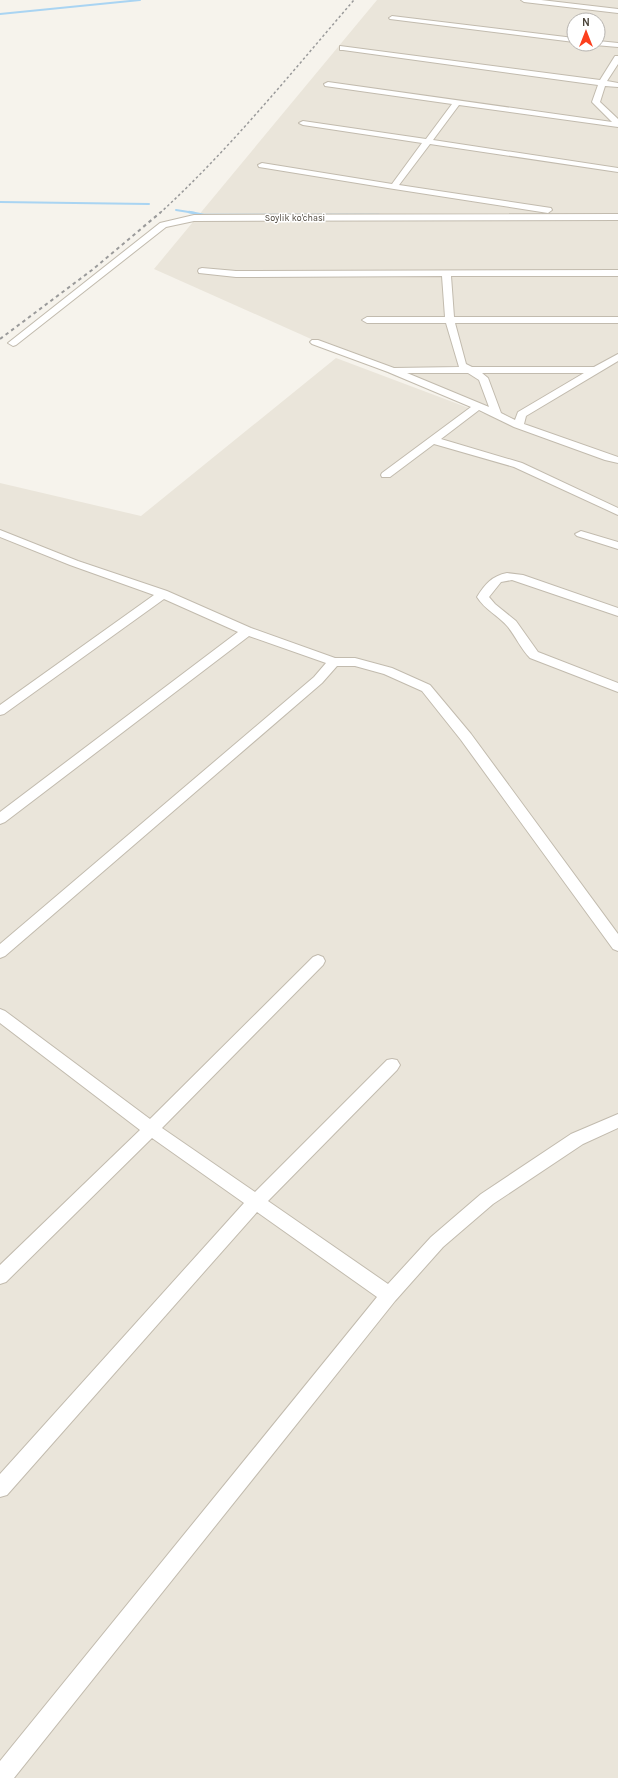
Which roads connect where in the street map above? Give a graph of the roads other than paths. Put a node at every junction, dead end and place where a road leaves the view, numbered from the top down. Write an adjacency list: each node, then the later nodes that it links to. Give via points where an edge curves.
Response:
1 (524, 0): 2 (street)
2 (618, 11)
3 (392, 18): 4 (street)
4 (566, 39)
5 (606, 44): 6 (street)
6 (618, 45)
7 (343, 48): 9 (street)
8 (618, 58): 9 (street)
9 (603, 82): 11 (street); 14 (street, via 596,102)
10 (328, 84): 12 (street)
11 (618, 85)
12 (457, 102): 14 (street); 15 (street)
13 (303, 123): 15 (street)
14 (618, 124)
15 (427, 142): 17 (street); 18 (street)
16 (262, 165): 18 (street)
17 (618, 170)
18 (394, 187): 20 (street)
19 (618, 212): 20 (street)
20 (562, 215): 21 (street, Soylik ko'chasi); 29 (street, Soylik ko'chasi, via 194,218 164,225)
21 (618, 218)
22 (202, 271): 23 (street, via 236,274)
23 (446, 273): 24 (street); 26 (street)
24 (618, 273)
25 (367, 320): 26 (street)
26 (450, 320): 27 (street); 31 (street, via 462,365)
27 (618, 320)
28 (315, 342): 32 (street)
29 (13, 344)
30 (618, 357): 33 (street)
31 (469, 369): 32 (street); 33 (street); 35 (street, via 484,378)
32 (391, 370): 34 (street)
33 (596, 370): 36 (street, via 522,414)
34 (478, 406): 35 (street); 37 (street)
35 (496, 414): 36 (street)
36 (518, 425): 39 (street)
37 (433, 440): 40 (street); 41 (street, via 518,465)
38 (618, 452): 39 (street)
39 (613, 459)
40 (386, 475)
41 (618, 512)
42 (0, 533): 45 (street)
43 (581, 534): 44 (street)
44 (618, 546)
45 (163, 594): 47 (street); 50 (street)
46 (618, 612): 49 (street, via 508,574 495,581 482,597 509,620 534,655)
47 (247, 631): 48 (street); 51 (street)
48 (334, 662): 52 (street, via 355,662 388,671 426,688 466,737); 53 (street, via 318,680)
49 (618, 688)
50 (0, 712)
51 (0, 819)
52 (618, 945)
53 (0, 952)
54 (318, 961): 58 (street)
55 (0, 1015): 58 (street)
56 (392, 1065): 59 (street)
57 (618, 1121): 61 (street, via 577,1139 487,1199 437,1242)
58 (151, 1129): 59 (street); 60 (street)
59 (256, 1202): 61 (street); 62 (street)
60 (0, 1276)
61 (389, 1295): 63 (street)
62 (0, 1488)
63 (0, 1778)

